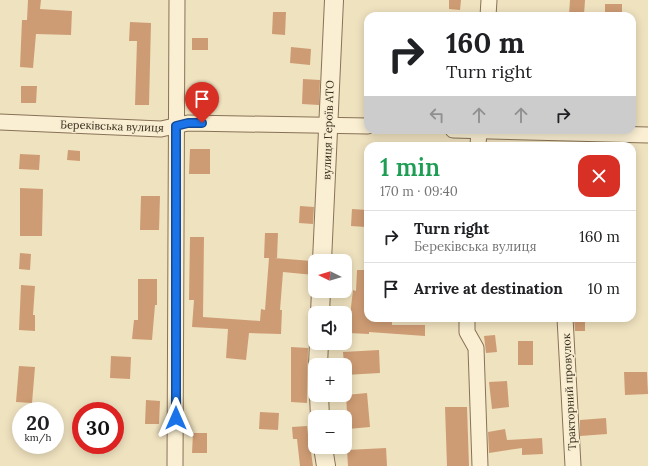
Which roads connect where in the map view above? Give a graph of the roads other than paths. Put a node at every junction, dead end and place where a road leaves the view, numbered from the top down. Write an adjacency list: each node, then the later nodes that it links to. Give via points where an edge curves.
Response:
1 (177, 0): 7 (street)
2 (334, 0): 6 (street, вулиця Героїв АТО)
3 (489, 0): 4 (street)
4 (488, 12)
5 (0, 122): 7 (street, Береківська вулиця, via 161,129)
6 (328, 125): 7 (street, Береківська вулиця, via 188,123); 8 (street, Береківська вулиця); 12 (street, вулиця Героїв АТО)
7 (176, 126): 16 (street)
8 (364, 126)
9 (648, 135): 11 (street)
10 (479, 136): 11 (street)
11 (552, 139)
12 (322, 254)
13 (467, 322): 18 (street, via 466,332 476,348)
14 (565, 322): 19 (street, Тракторний провулок)
15 (324, 454): 17 (street)
16 (176, 466)
17 (326, 466)
18 (480, 466)
19 (573, 466)

